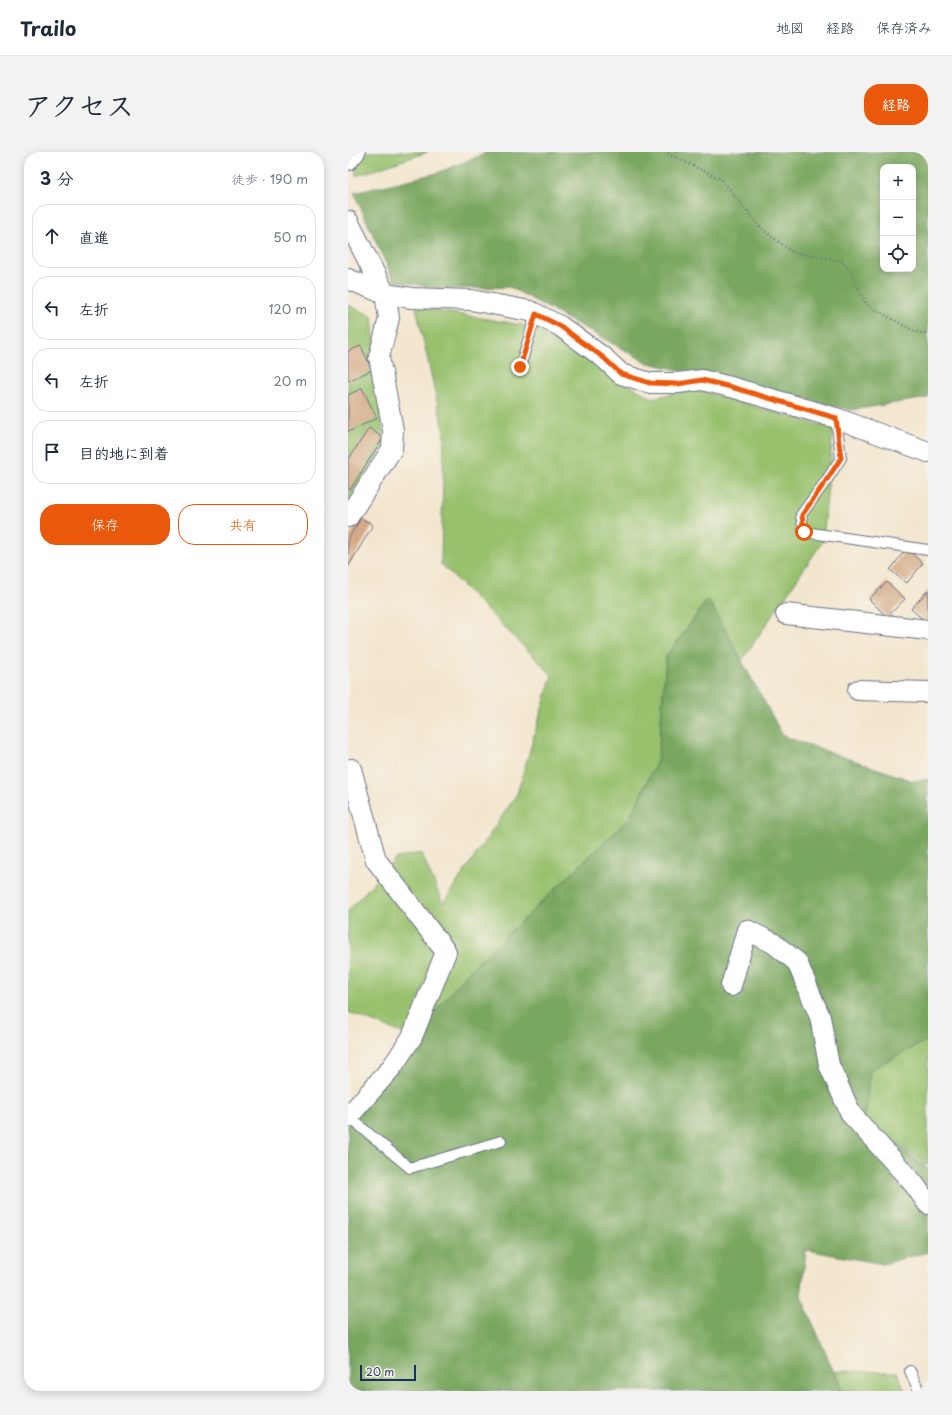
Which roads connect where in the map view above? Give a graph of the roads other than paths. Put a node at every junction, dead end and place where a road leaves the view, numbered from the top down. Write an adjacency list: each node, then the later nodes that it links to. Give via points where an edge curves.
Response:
1 (355, 152): 2 (street)
2 (348, 160)
3 (348, 221): 5 (street)
4 (348, 278): 5 (street)
5 (385, 294): 6 (street, via 412,298 471,300); 10 (street, via 389,318 379,357 393,430 392,449)
6 (536, 314): 7 (lane); 8 (street, via 560,326 604,358 621,374 650,383 678,384 702,380)
7 (520, 367)
8 (836, 418): 9 (street); 11 (lane, via 841,458 802,515 804,532)
9 (928, 452)
10 (348, 517)
11 (928, 550)
12 (786, 614): 13 (street)
13 (928, 630)
14 (858, 690): 15 (street)
15 (928, 692)
16 (351, 769): 18 (street, via 376,860 446,952 412,1037 392,1067)
17 (731, 986): 20 (street, via 747,930 773,944 797,962 820,1017 829,1065 851,1114 914,1184)
18 (348, 1116): 19 (lane, via 410,1168)
19 (501, 1141)
20 (928, 1204)
21 (910, 1371): 22 (lane)
22 (919, 1391)

